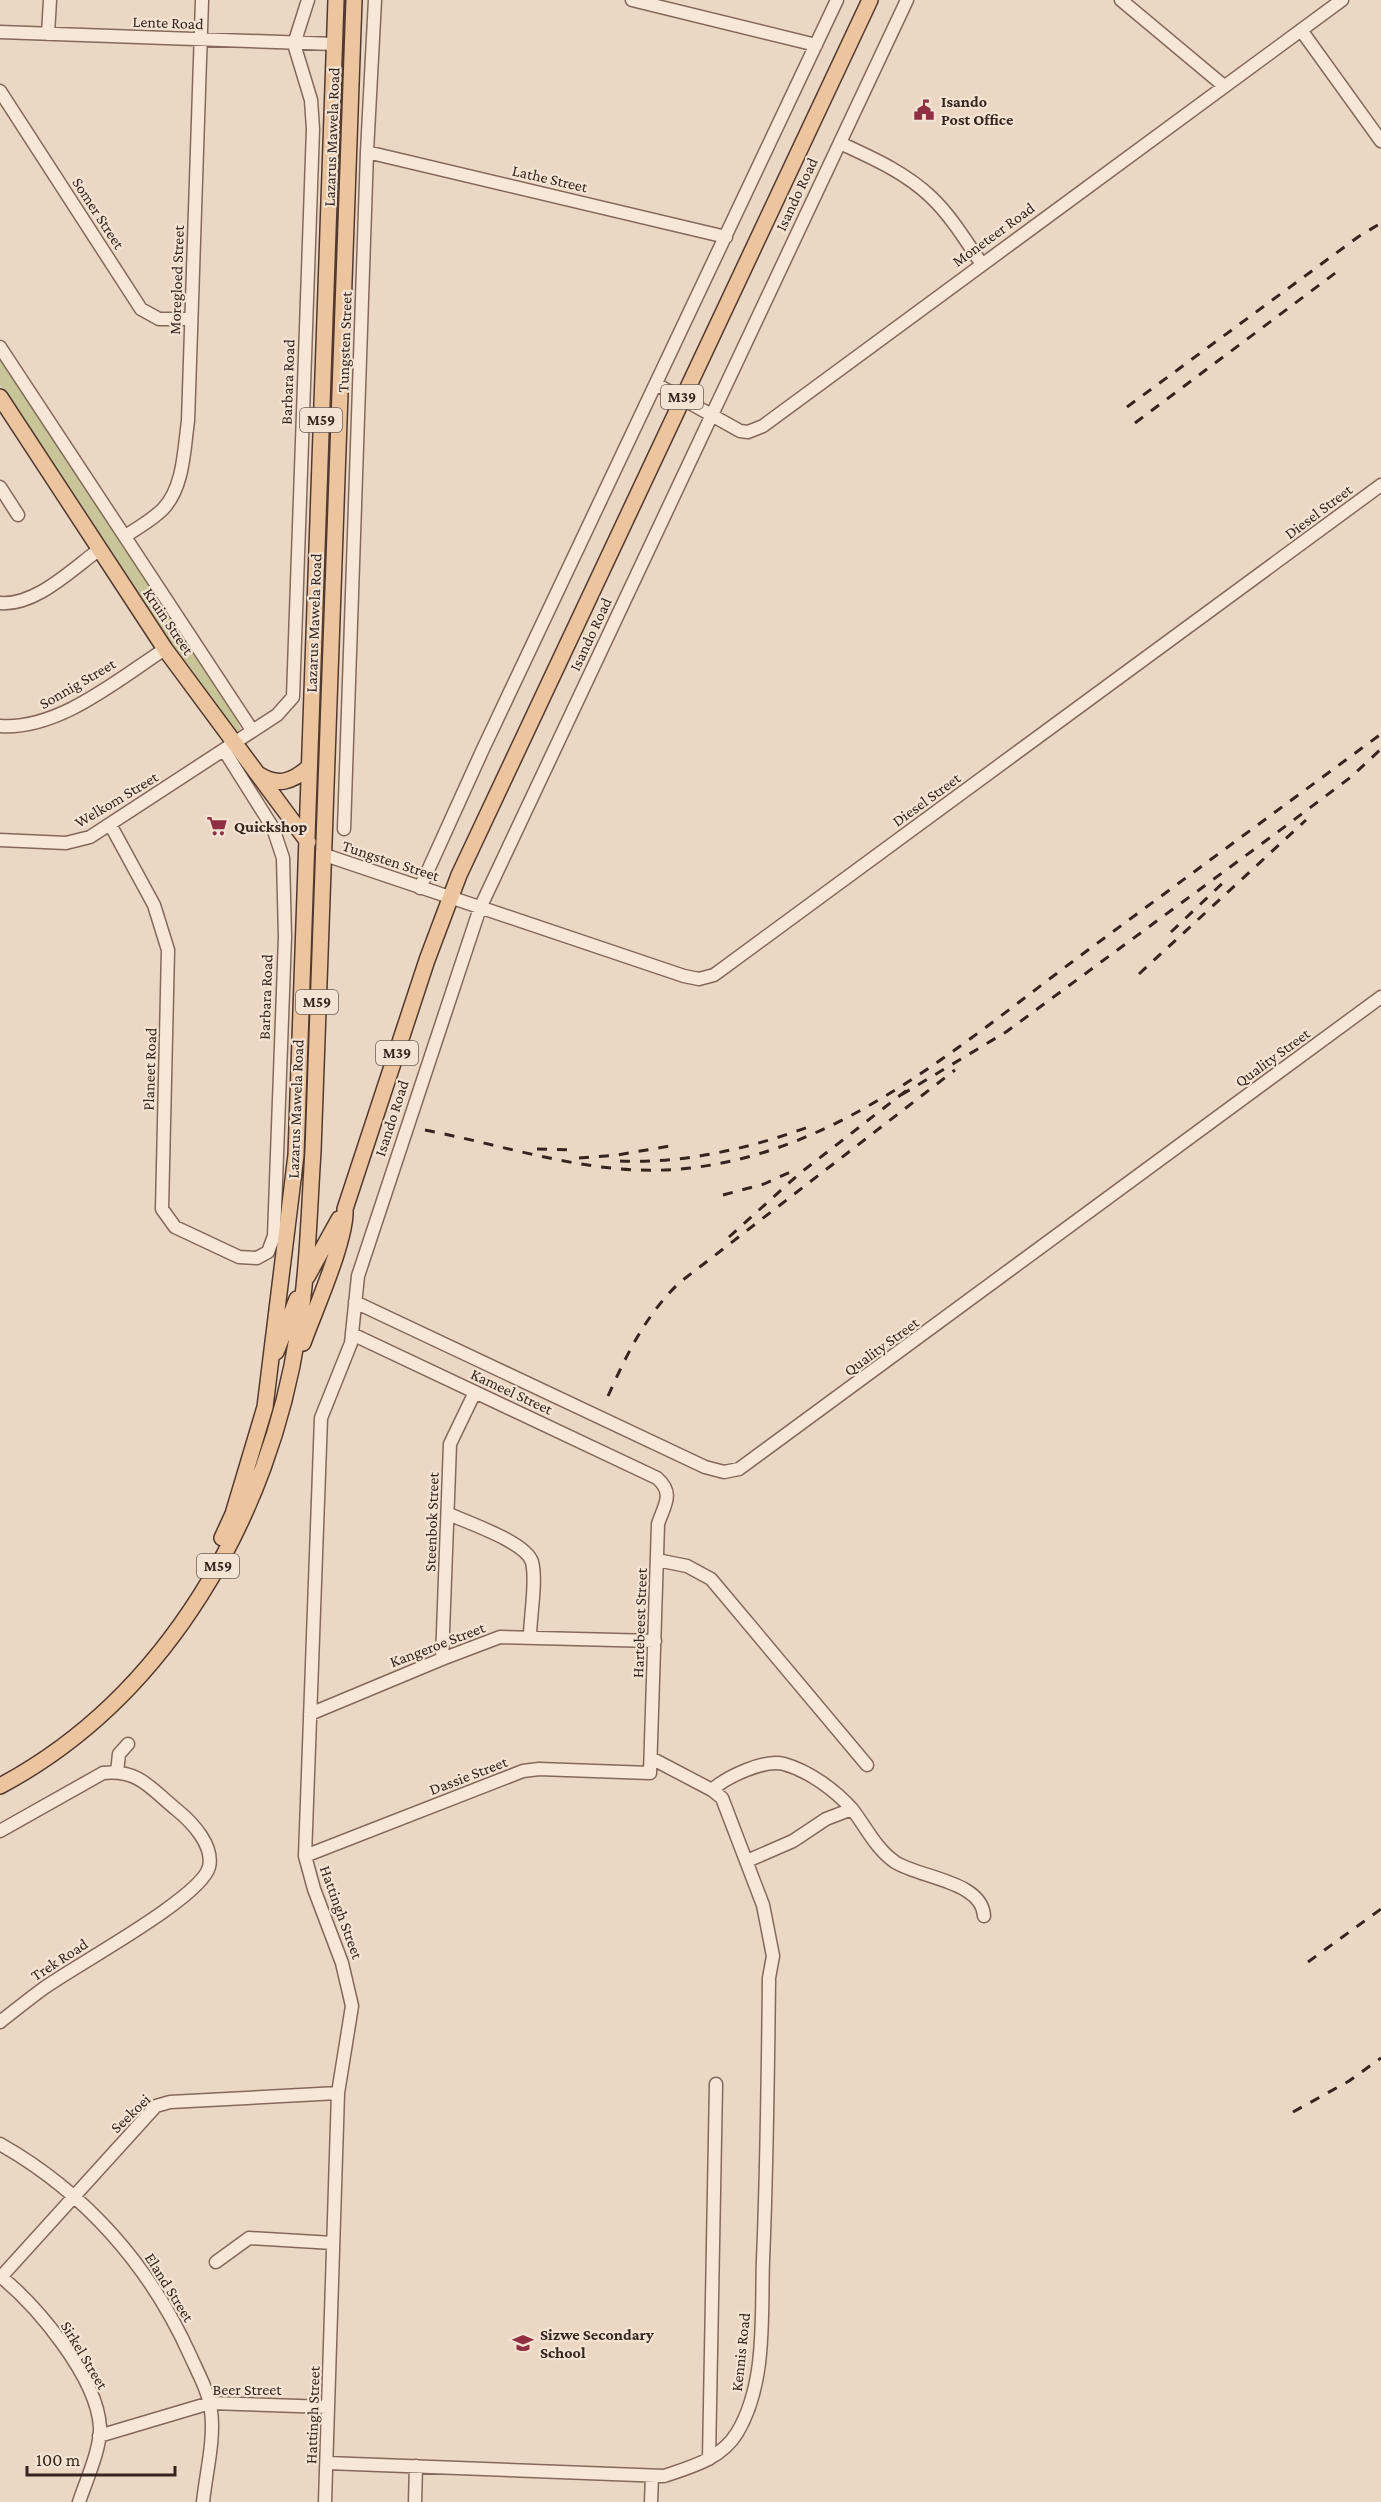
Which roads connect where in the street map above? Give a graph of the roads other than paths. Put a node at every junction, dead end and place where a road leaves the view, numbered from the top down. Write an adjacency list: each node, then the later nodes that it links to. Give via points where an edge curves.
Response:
1 (50, 0): 15 (street)
2 (202, 0): 16 (street, Moregloed Street)
3 (308, 0): 17 (street)
4 (336, 0): 18 (main road, Lazarus Mawela Road / M59)
5 (353, 0): 18 (main road, via 346,25); 49 (main road, Lazarus Mawela Road / M59)
6 (375, 0): 24 (street, Tungsten Street)
7 (632, 0): 19 (street)
8 (837, 0): 19 (street)
9 (870, 0): 30 (main road, Isando Road / M39)
10 (907, 0): 23 (street, Isando Road)
11 (1121, 0): 20 (street)
12 (1342, 0): 13 (street, Moneteer Road)
13 (1301, 30): 20 (street, Moneteer Road); 22 (street)
14 (0, 32): 15 (street, Lente Road)
15 (48, 34): 16 (street, Lente Road)
16 (201, 40): 17 (street, Lente Road); 27 (street, Moregloed Street)
17 (294, 44): 18 (street, Lente Road); 41 (street, Barbara Road, via 311,100 313,129 295,691 284,710)
18 (334, 44): 43 (main road, Lazarus Mawela Road / M59)
19 (816, 45): 25 (street)
20 (1224, 86): 26 (street, Moneteer Road)
21 (0, 91): 27 (street, Somer Street, via 141,309 159,319)
22 (1381, 141)
23 (840, 143): 26 (street, via 895,169 921,188); 32 (street, Isando Road)
24 (367, 152): 25 (street, Lathe Street); 46 (street, Tungsten Street)
25 (726, 237): 29 (street)
26 (981, 263): 32 (street, Moneteer Road, via 763,426 740,431)
27 (191, 319): 36 (street, Moregloed Street, via 188,421 178,481 162,510)
28 (0, 347): 36 (street, Kruin Street)
29 (656, 384): 30 (street, Moneteer Road); 50 (street)
30 (682, 397): 32 (street, Moneteer Road); 51 (main road, Isando Road / M39)
31 (3, 406): 37 (main road, Kruin Street)
32 (714, 415): 52 (street, Isando Road)
33 (1381, 485): 52 (street, Diesel Street, via 714,975 699,979 684,976)
34 (0, 487): 35 (street)
35 (18, 515)
36 (125, 536): 41 (street, Kruin Street)
37 (100, 549): 38 (street, via 29,598); 39 (main road, Kruin Street)
38 (0, 603)
39 (165, 649): 40 (street, Sonnig Street, via 49,720); 42 (main road, Kruin Street)
40 (0, 726)
41 (252, 730): 42 (street, Barbara Road)
42 (230, 746): 44 (main road, Kruin Street); 45 (street, Welkom Street); 55 (street, Barbara Road, via 273,828 284,858 285,937 273,1242)
43 (309, 767): 44 (main road, via 283,782); 48 (main road, Lazarus Mawela Road / M59)
44 (255, 772): 48 (main road, Kruin Street)
45 (111, 826): 47 (street, Welkom Street, via 80,841); 55 (street, Planeet Road, via 154,905 168,950 162,1209 169,1222 182,1231 238,1257 249,1260)
46 (344, 830)
47 (0, 840)
48 (306, 840): 49 (main road, Kruin Street); 59 (main road, Lazarus Mawela Road / M59, via 296,1155 273,1330)
49 (321, 854): 50 (street, Tungsten Street); 56 (main road, Lazarus Mawela Road / M59, via 313,1151)
50 (420, 888): 51 (street, Tungsten Street)
51 (450, 897): 52 (street, Diesel Street); 54 (main road, Isando Road / M39)
52 (480, 908): 57 (street, Isando Road, via 358,1276)
53 (1381, 997): 57 (street, Quality Street, via 740,1469 724,1472 705,1467)
54 (345, 1209): 56 (main road, Isando Road / M39); 60 (main road, Isando Road / M39, via 345,1223 331,1267)
55 (263, 1256)
56 (305, 1280): 59 (main road, M39); 60 (main road, Lazarus Mawela Road / M59)
57 (355, 1302): 58 (street, Hattingh Street)
58 (352, 1334): 61 (street, Kameel Street); 68 (street, Hattingh Street, via 321,1418)
59 (273, 1360): 74 (main road, Lazarus Mawela Road / M59, via 256,1441 233,1514 188,1602 144,1658 101,1703 59,1738)
60 (287, 1389): 75 (main road, Lazarus Mawela Road / M59, via 240,1524 198,1602 113,1703 65,1743)
61 (475, 1392): 62 (street, Kameel Street); 63 (street, Steenbok Street, via 450,1444)
62 (657, 1478): 64 (street, Hartebeest Street, via 668,1492 658,1524)
63 (448, 1514): 65 (street, via 514,1544 527,1554 532,1565); 67 (street, Steenbok Street)
64 (657, 1560): 66 (street, Hartebeest Street); 71 (street, via 687,1566 711,1579)
65 (530, 1637): 66 (street, Kangeroe Street); 67 (street, Kangeroe Street, via 500,1637)
66 (655, 1641): 70 (street, Hartebeest Street)
67 (442, 1659): 68 (street, Kangeroe Street)
68 (310, 1714): 79 (street, Hattingh Street)
69 (128, 1744): 72 (street, via 119,1754)
70 (651, 1758): 73 (street, Hartebeest Street); 76 (street)
71 (867, 1765)
72 (117, 1772): 78 (street, via 103,1773); 82 (street, Trek Road, via 133,1774 189,1819 210,1852 208,1869 201,1880 139,1930 50,1984)
73 (650, 1773): 79 (street, Dassie Street, via 523,1771)
74 (0, 1777)
75 (0, 1786)
76 (712, 1790): 77 (street, via 735,1774 783,1764 832,1789); 80 (street, Kennis Road, via 728,1809)
77 (852, 1809): 80 (street); 81 (street, via 886,1856 966,1891 980,1900)
78 (0, 1831)
79 (305, 1856): 84 (street, Hattingh Street, via 352,1998)
80 (747, 1861): 93 (street, Kennis Road, via 763,1905 773,1956 769,1978 768,2142 757,2374 751,2402 736,2434)
81 (984, 1916)
82 (0, 2022)
83 (716, 2084): 93 (street)
84 (338, 2093): 86 (street, Seekoei, via 159,2105); 87 (street, Hattingh Street)
85 (0, 2144): 86 (street, Eland Street)
86 (74, 2197): 89 (street, Seekoei); 90 (street, Eland Street, via 116,2236 157,2292)
87 (333, 2243): 88 (street, via 249,2238); 91 (street, Hattingh Street)
88 (216, 2262)
89 (1, 2276): 92 (street, Sirkel Street, via 36,2311 75,2365 95,2403)
90 (210, 2403): 91 (street, Beer Street); 92 (street, Beer Street); 98 (street, Eland Street, via 212,2420)
91 (328, 2408): 94 (street, Hattingh Street)
92 (99, 2436): 97 (street, Sirkel Street)
93 (709, 2459): 96 (street, Kennis Road, via 664,2476)
94 (327, 2463): 95 (street, Kennis Road); 99 (street, Hattingh Street)
95 (416, 2466): 96 (street, Kennis Road); 100 (street)
96 (652, 2476): 101 (street)
97 (80, 2502)
98 (203, 2502)
99 (325, 2502)
100 (415, 2502)
101 (651, 2502)

